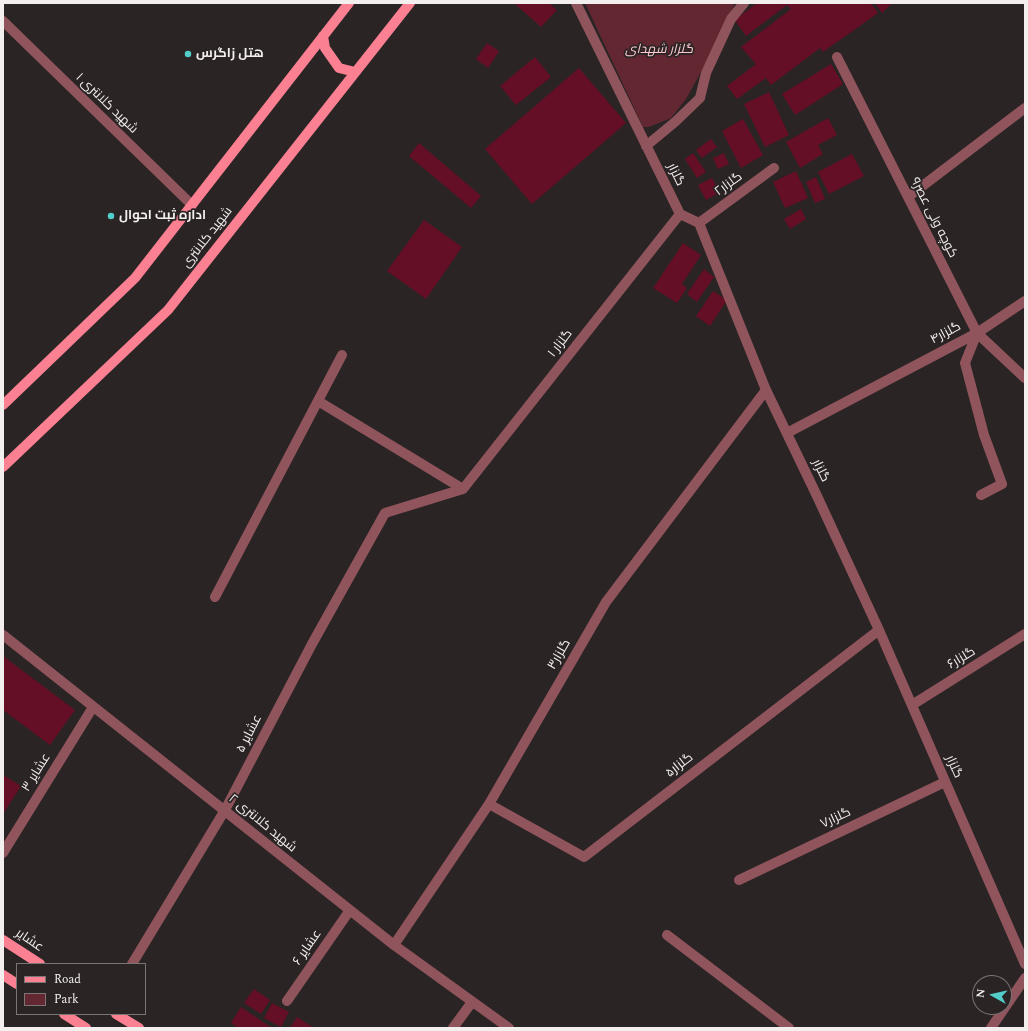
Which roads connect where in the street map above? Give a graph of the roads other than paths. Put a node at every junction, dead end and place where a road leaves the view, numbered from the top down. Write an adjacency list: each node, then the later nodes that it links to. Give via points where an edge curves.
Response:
1 (349, 3): 6 (main road)
2 (410, 3): 8 (main road, شهید کلانتری)
3 (576, 3): 10 (street, گلزار)
4 (744, 3): 10 (street, via 731,19 706,73 700,98)
5 (3, 21): 13 (street, شهید کلانتری ۱)
6 (323, 36): 8 (main road, via 325,48 339,68); 13 (main road)
7 (837, 57): 12 (street, کوچه ولی عصر۹)
8 (355, 72): 24 (main road, شهید کلانتری, via 168,310)
9 (1025, 108): 12 (street)
10 (646, 146): 14 (street, گلزار)
11 (774, 168): 15 (street, گلزار۲)
12 (908, 197): 17 (street, کوچه ولی عصر۹)
13 (192, 205): 22 (main road, via 135,278)
14 (680, 214): 15 (street); 25 (street, گلزار ۱)
15 (699, 223): 20 (street, گلزار)
16 (1025, 301): 17 (street)
17 (977, 333): 19 (street, کوچه ولی عصر۹); 23 (street, گلزار۴); 26 (street, گلزار۴, via 964,363 984,435 1002,484)
18 (342, 355): 21 (street)
19 (1025, 378)
20 (766, 390): 23 (street, گلزار); 34 (street, گلزار۳, via 606,602)
21 (318, 401): 25 (street); 27 (street)
22 (3, 405)
23 (787, 433): 28 (street, گلزار)
24 (3, 467)
25 (463, 489): 35 (street, عشایر ۵, via 385,513 312,644)
26 (981, 495)
27 (215, 597)
28 (879, 630): 31 (street, گلزار); 34 (street, گلزار۵, via 584,857)
29 (1025, 634): 31 (street, گلزار۶)
30 (3, 635): 32 (street, شهید کلانتری ۲)
31 (912, 705): 33 (street, گلزار)
32 (93, 707): 35 (street, شهید کلانتری ۲); 36 (street, عشایر ۳)
33 (945, 782): 37 (street, گلزار۷); 44 (street, گلزار)
34 (489, 804): 41 (street, گلزار۳)
35 (225, 810): 38 (street, شهید کلانتری ۲); 43 (street, عشایر ۵)
36 (3, 853)
37 (738, 880)
38 (350, 910): 41 (street, شهید کلانتری ۲); 48 (street, عشایر ۶)
39 (667, 935): 56 (street)
40 (3, 940): 42 (main road, عشایر)
41 (394, 945): 49 (street, شهید کلانتری ۲)
42 (38, 963)
43 (133, 963)
44 (1025, 964)
45 (3, 976): 47 (main road)
46 (1025, 978): 57 (street)
47 (16, 983)
48 (287, 1001)
49 (472, 1002): 54 (street); 55 (street, شهید کلانتری ۲)
50 (66, 1015): 52 (main road)
51 (118, 1015): 53 (main road)
52 (86, 1028)
53 (139, 1028)
54 (453, 1028)
55 (509, 1028)
56 (789, 1028)
57 (991, 1028)

